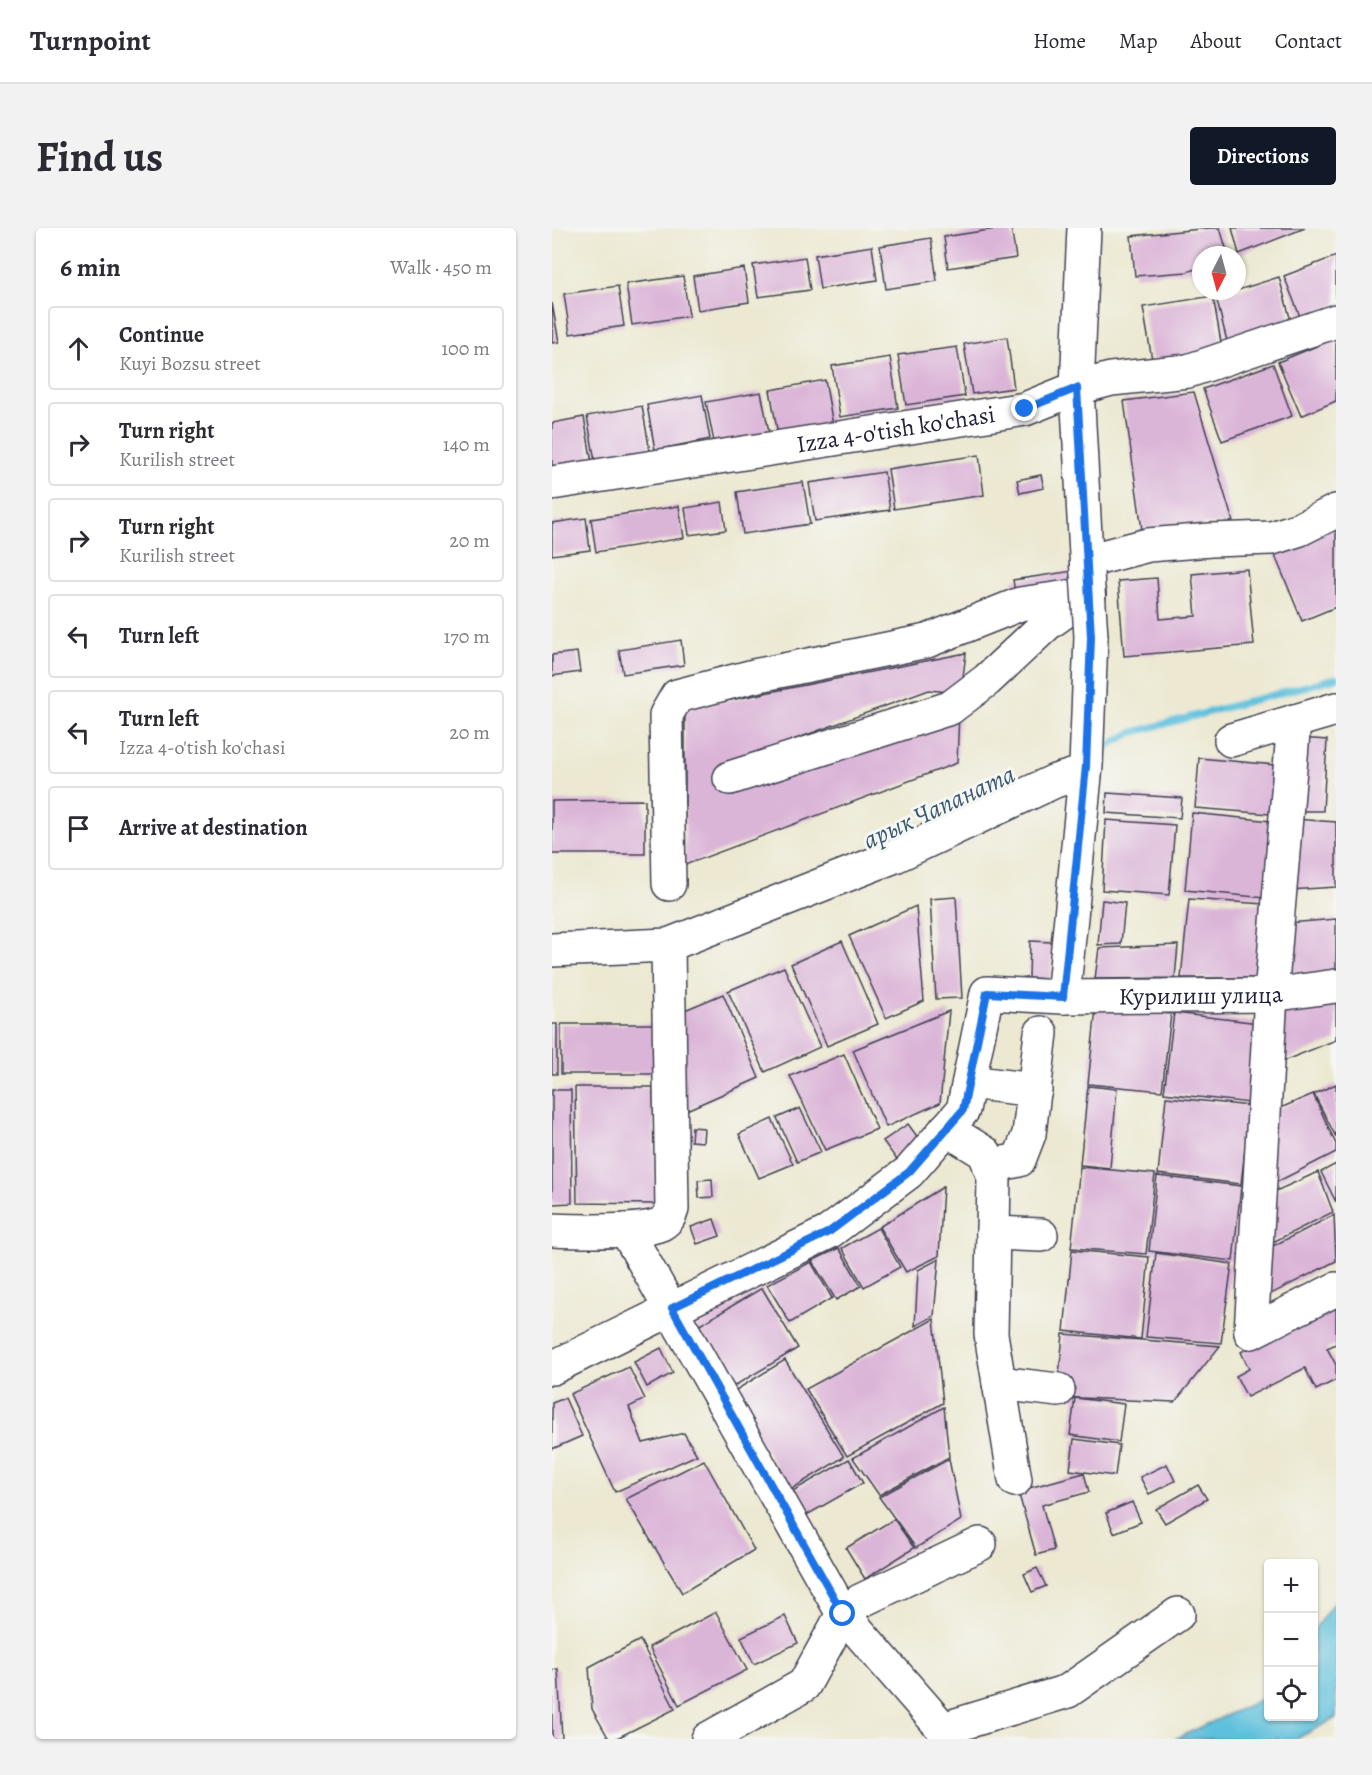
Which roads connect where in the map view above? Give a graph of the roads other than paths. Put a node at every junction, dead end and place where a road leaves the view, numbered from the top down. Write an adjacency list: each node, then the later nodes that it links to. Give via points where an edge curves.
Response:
1 (1084, 228): 3 (street)
2 (1336, 321): 3 (street, Izza 4-o'tish ko'chasi, via 1188,370 1111,379)
3 (1077, 388): 4 (street, Izza 4-o'tish ko'chasi, via 1025,409); 6 (street)
4 (552, 483)
5 (1336, 511): 6 (street, via 1272,538 1148,544)
6 (1088, 576): 10 (street, bridge, via 1091,637); 11 (street, via 1048,623 987,680 950,708); 12 (street, via 927,641 677,696 666,714)
7 (1336, 709): 8 (street)
8 (1294, 721): 9 (street); 16 (street)
9 (1231, 740)
10 (1086, 769): 13 (street, via 895,856); 17 (street)
11 (730, 778)
12 (669, 884)
13 (668, 945): 14 (street); 24 (street, via 672,1209 669,1218 660,1224)
14 (552, 950)
15 (1336, 986): 16 (street, Курилиш улица)
16 (1271, 995): 17 (street, Курилиш улица); 27 (street, via 1251,1332)
17 (1063, 997): 19 (street, Курилиш улица, via 987,993)
18 (1041, 1033): 20 (street)
19 (969, 1082): 20 (street); 21 (street, via 963,1110)
20 (1035, 1090): 22 (street, via 1029,1134 1019,1160)
21 (946, 1129): 22 (street, via 985,1153); 28 (street, via 909,1172 829,1232)
22 (990, 1166): 25 (street, via 994,1178)
23 (552, 1230): 24 (street)
24 (626, 1230): 28 (street)
25 (993, 1233): 26 (street); 30 (street, via 991,1334)
26 (1041, 1235)
27 (1336, 1289)
28 (672, 1308): 29 (street); 34 (street)
29 (552, 1368)
30 (999, 1383): 31 (street); 32 (street)
31 (1058, 1390)
32 (1015, 1480)
33 (980, 1544): 34 (street, via 860,1601)
34 (843, 1614): 36 (street); 37 (street, via 804,1685)
35 (1178, 1614): 36 (street, via 1068,1691)
36 (947, 1734)
37 (708, 1739)

